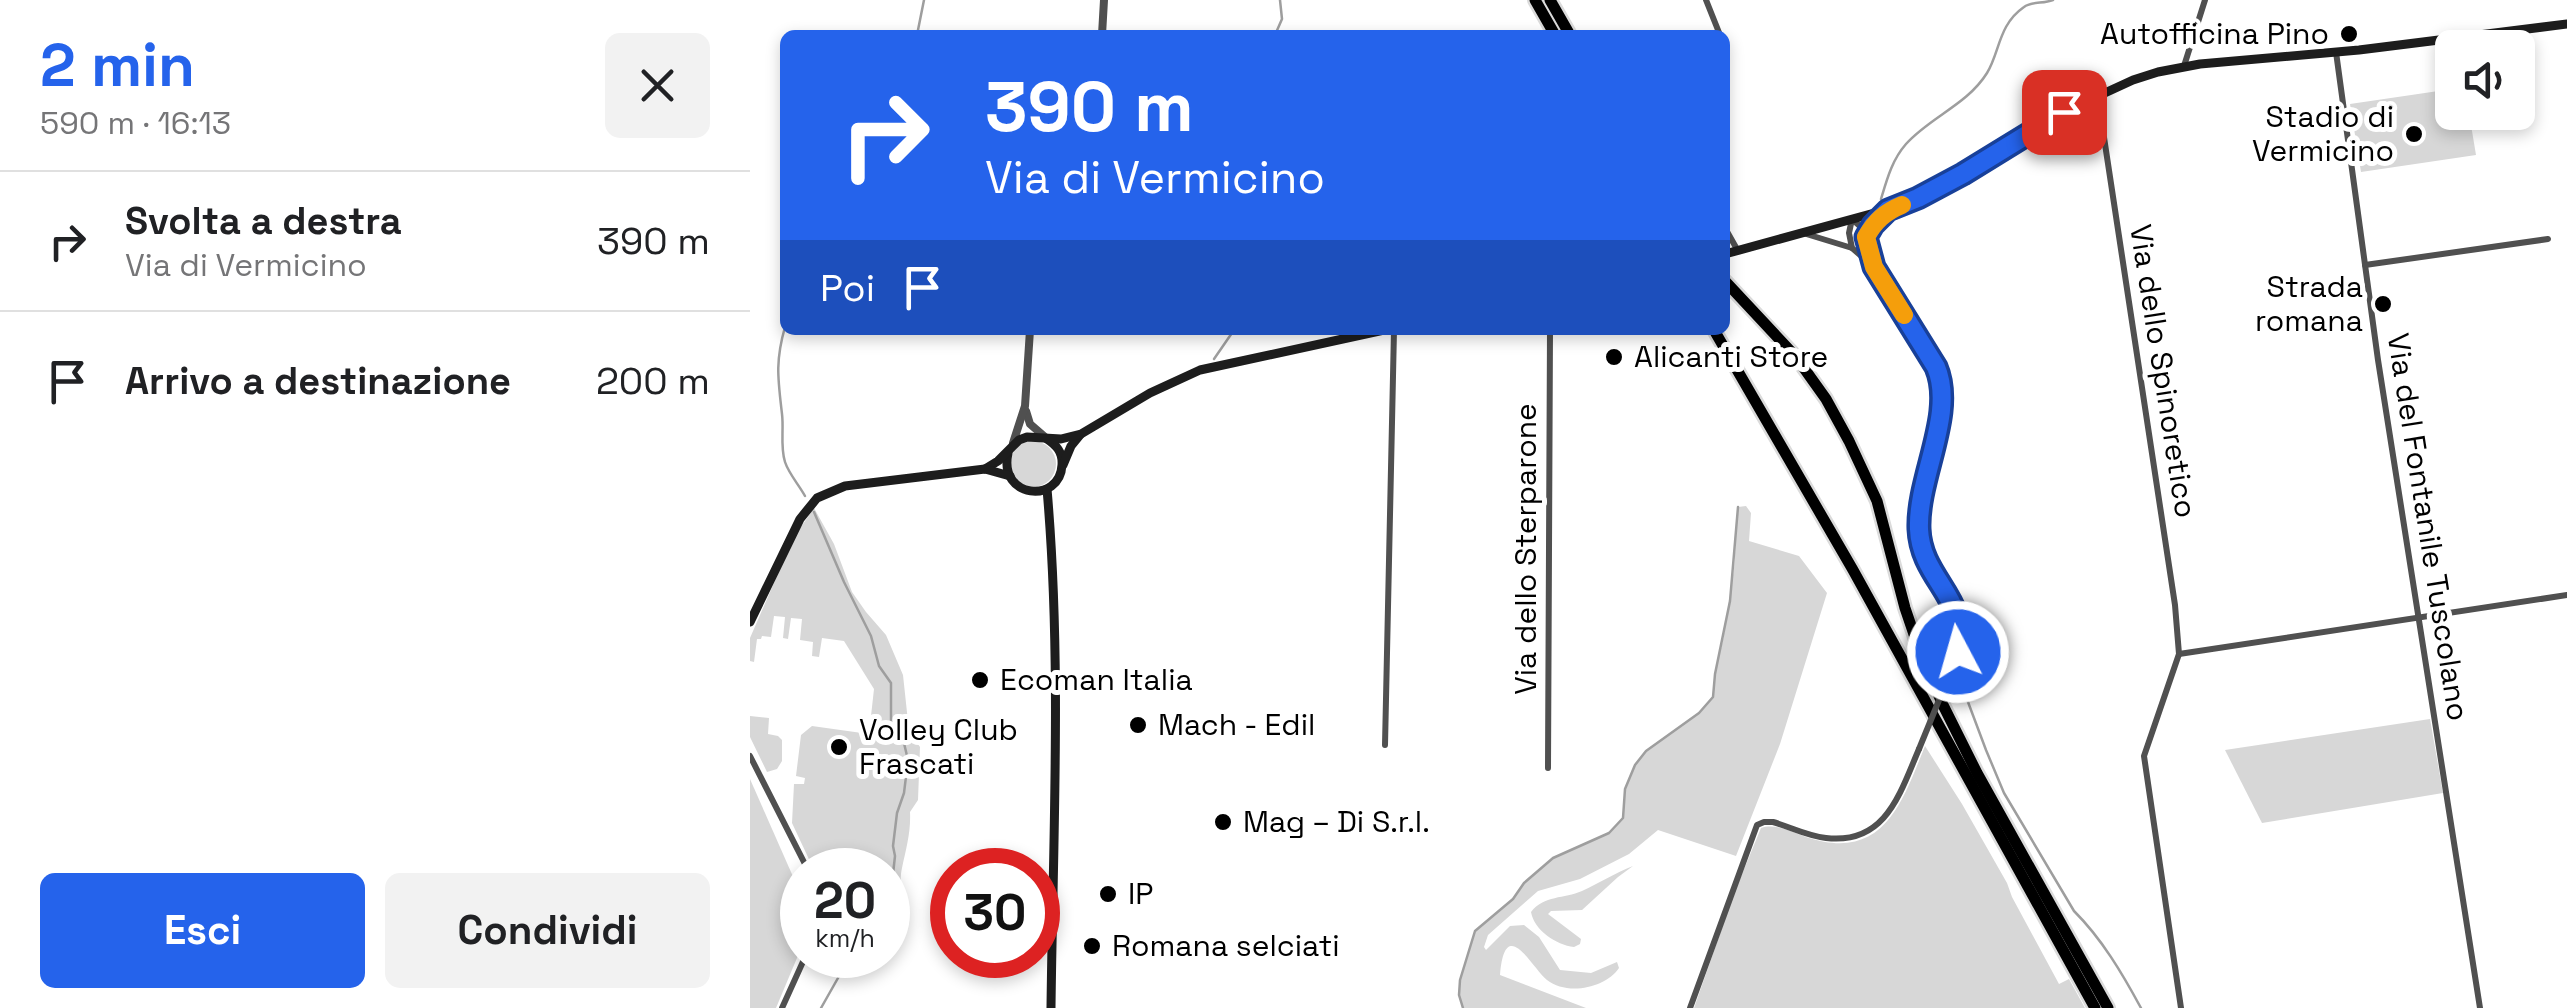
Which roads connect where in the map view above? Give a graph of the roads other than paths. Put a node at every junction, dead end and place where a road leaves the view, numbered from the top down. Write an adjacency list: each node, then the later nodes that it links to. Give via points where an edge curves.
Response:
1 (1104, 0): 7 (street)
2 (1535, 0): 8 (highway)
3 (1550, 0): 9 (highway)
4 (1706, 0): 10 (street)
5 (2205, 0): 12 (street)
6 (2567, 24): 11 (main road)
7 (1102, 30)
8 (1551, 30)
9 (1567, 30)
10 (1718, 30)
11 (2336, 52): 12 (main road); 23 (street, Via del Fontanile Tuscolano)
12 (2184, 66): 13 (main road)
13 (2096, 96): 14 (main road); 42 (street, Via dello Spinoretico)
14 (1888, 210): 15 (main road); 18 (street)
15 (1852, 219): 16 (main road); 18 (street); 20 (street)
16 (1802, 232): 20 (street); 21 (main road)
17 (1730, 236): 21 (street)
18 (1866, 237): 24 (street)
19 (2548, 239): 23 (street)
20 (1852, 248): 24 (street)
21 (1738, 250): 22 (main road)
22 (1730, 252)
23 (2365, 265): 40 (street, Via del Fontanile Tuscolano)
24 (1874, 267): 50 (street, bridge, via 1942,385 1919,527 1924,556 1960,620 1960,639 1919,749 1880,822 1851,837 1830,838 1773,822 1757,825)
25 (1730, 286): 52 (highway, via 1791,350 1849,441 1877,502 1917,645 1943,705)
26 (1030, 335): 31 (street)
27 (1360, 335): 32 (main road, via 1207,367)
28 (1394, 335): 43 (street)
29 (1550, 335): 45 (street, Via dello Sterparone)
30 (1717, 335): 51 (highway)
31 (1025, 406): 33 (street, via 1030,424); 34 (street)
32 (1081, 434): 33 (main road); 35 (main road)
33 (1045, 438): 34 (main road, via 1027,436); 35 (main road, via 1059,449)
34 (1012, 446): 36 (main road); 37 (main road)
35 (1062, 467): 38 (main road)
36 (984, 468): 37 (main road); 41 (main road, via 850,485 819,496 800,518)
37 (1010, 476): 38 (main road, via 1022,488)
38 (1046, 489): 49 (main road, via 1055,682)
39 (2567, 595): 40 (street)
40 (2420, 618): 42 (street); 54 (street, Via del Fontanile Tuscolano)
41 (750, 622)
42 (2179, 654): 53 (street, via 2144,758)
43 (1386, 745)
44 (750, 756): 46 (street)
45 (1548, 768)
46 (797, 848)
47 (796, 978): 48 (street)
48 (782, 1008)
49 (1052, 1008)
50 (1690, 1008)
51 (2095, 1008)
52 (2108, 1008)
53 (2182, 1008)
54 (2480, 1008)

